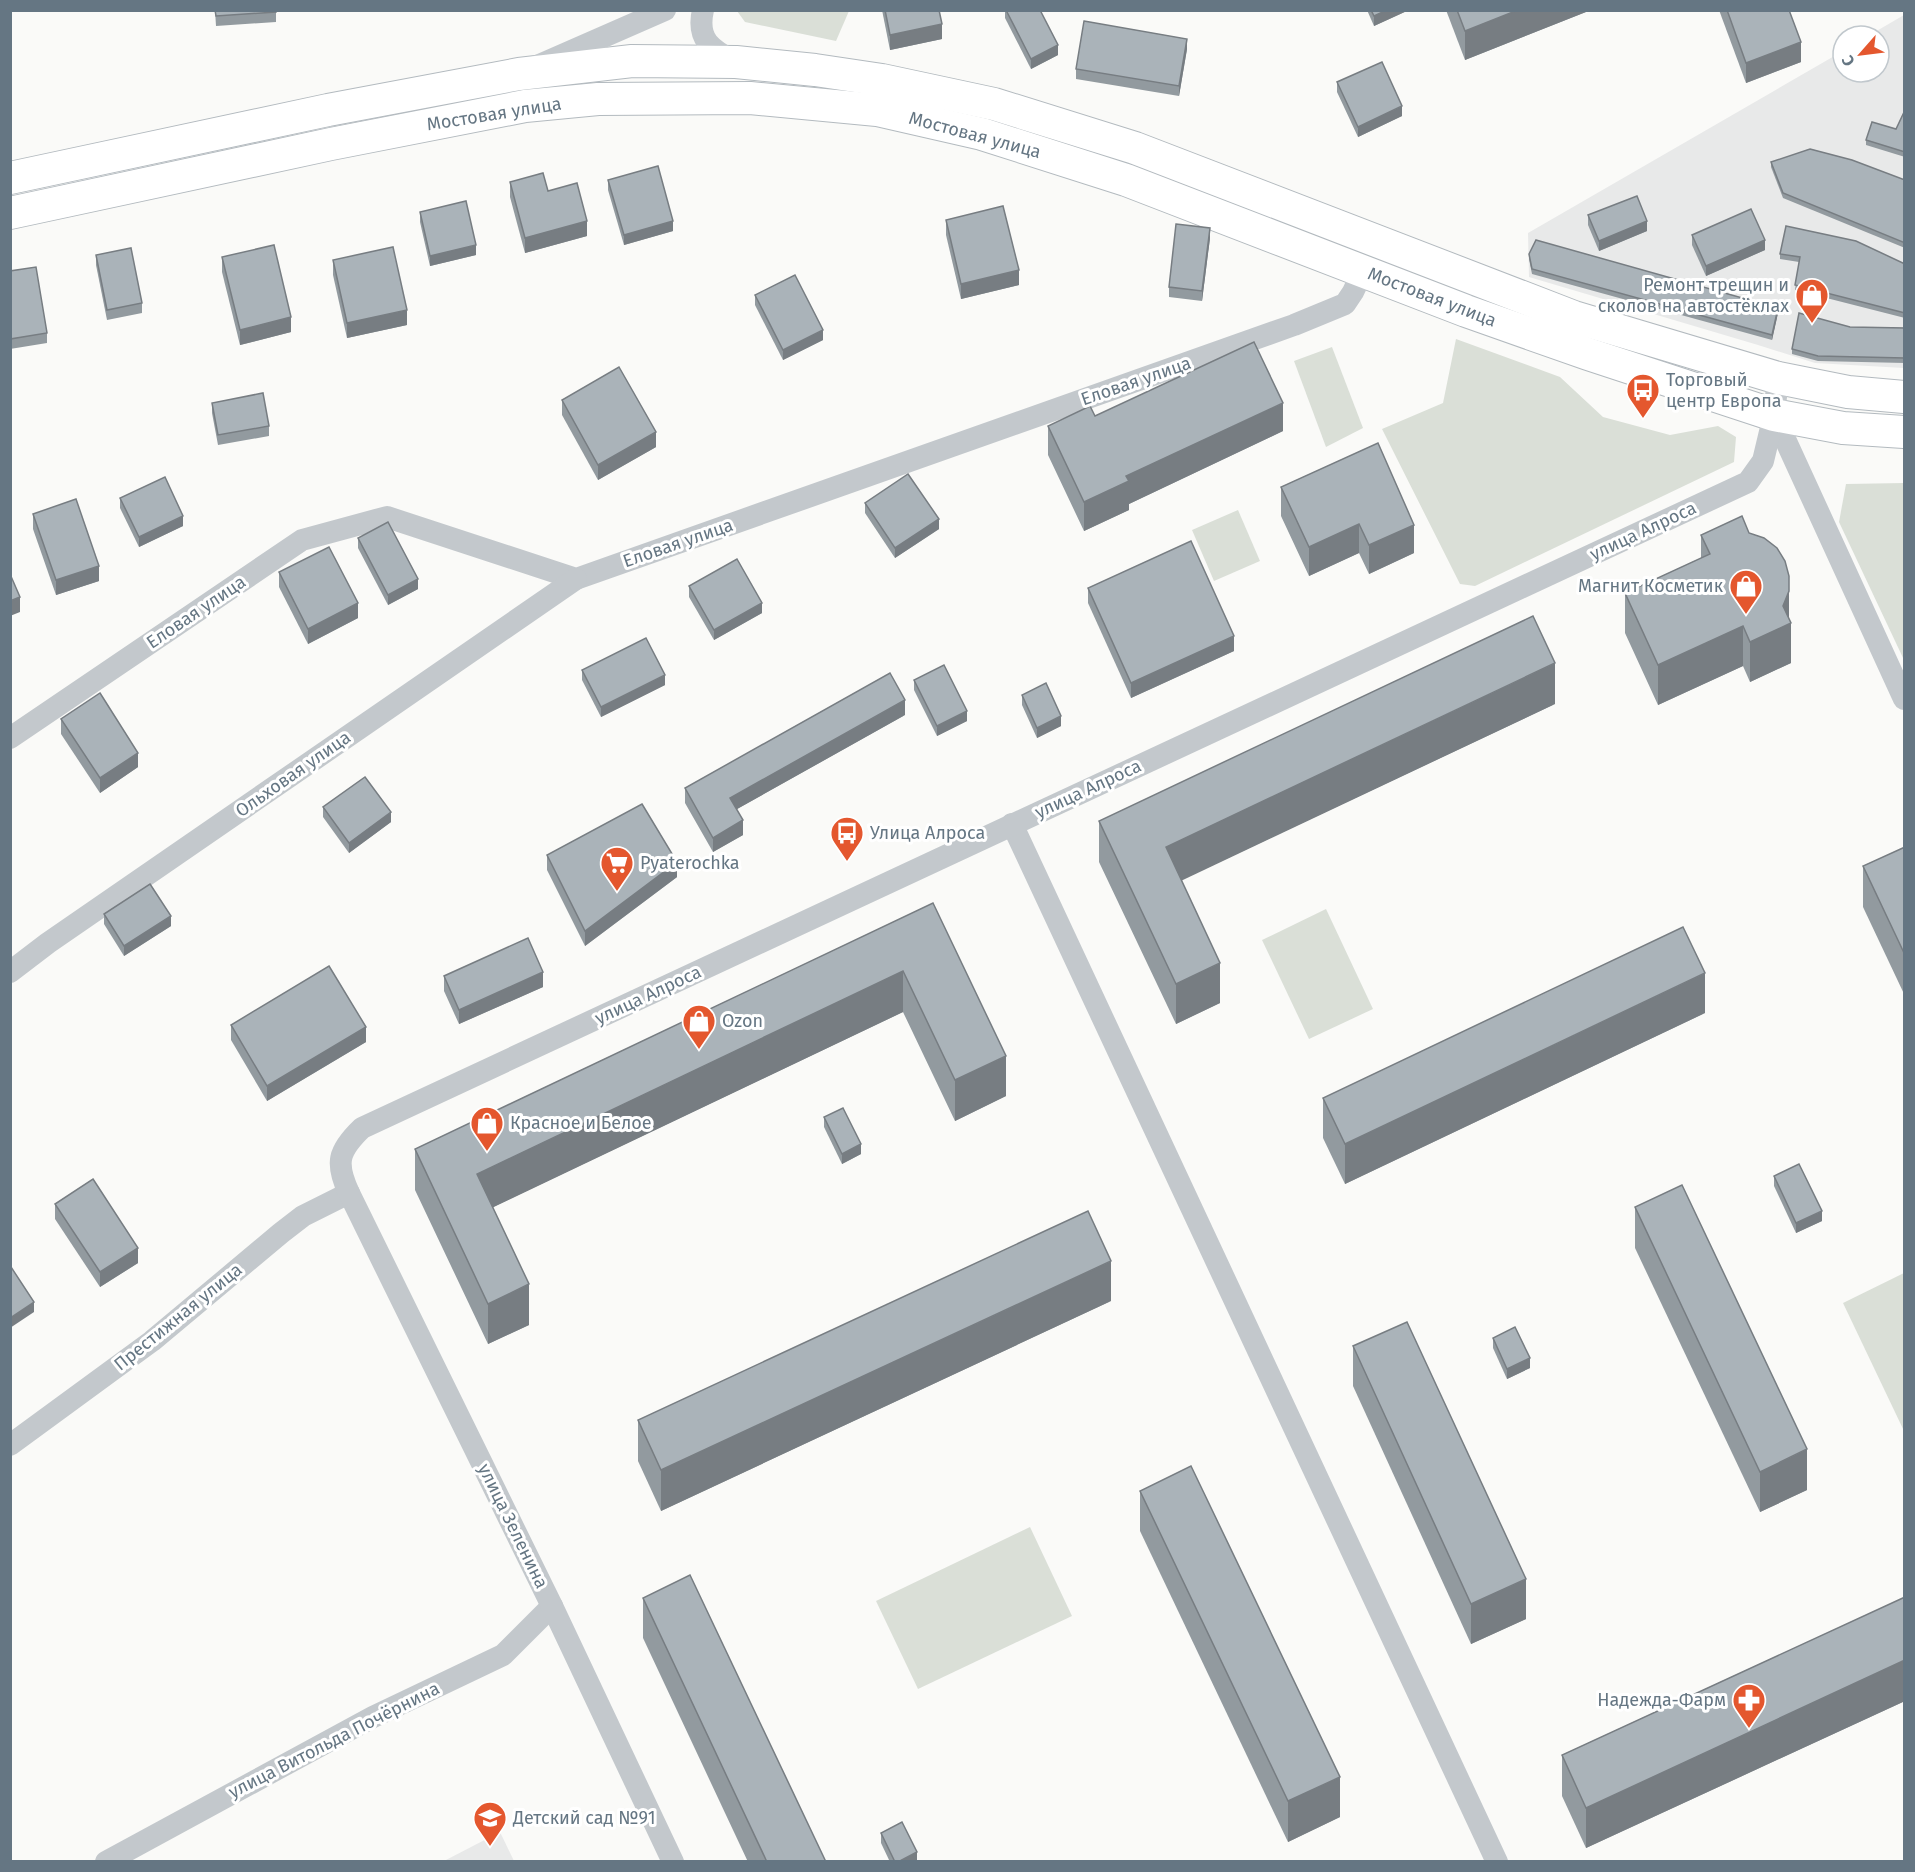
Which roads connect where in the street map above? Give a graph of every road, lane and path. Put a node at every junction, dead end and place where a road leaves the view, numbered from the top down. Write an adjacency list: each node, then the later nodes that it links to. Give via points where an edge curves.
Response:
1 (665, 10): 4 (street)
2 (703, 10): 3 (street, via 700,21 705,39 714,51)
3 (736, 62): 4 (main road, Мостовая улица, via 632,61); 8 (main road, Мостовая улица, via 882,80 994,104 1135,148 1574,317)
4 (519, 74): 5 (main road, Мостовая улица)
5 (10, 178)
6 (10, 213): 7 (main road, Мостовая улица, via 525,106 598,99 750,98 877,110 982,134 1126,180)
7 (1363, 271): 10 (main road, Мостовая улица, via 1588,354); 12 (street, Еловая улица, via 1345,304 1294,325)
8 (1778, 378): 9 (main road, Мостовая улица, via 1848,392); 10 (street, улица Алроса)
9 (1905, 397)
10 (1774, 415): 11 (main road, Мостовая улица, via 1843,428); 13 (street); 15 (street, улица Алроса, via 1763,461 1748,482)
11 (1905, 432)
12 (576, 579): 14 (street, Еловая улица, via 387,517 302,540); 16 (street, Ольховая улица)
13 (1905, 699)
14 (10, 738)
15 (1012, 824): 17 (street, улица Алроса); 23 (street)
16 (10, 972)
17 (362, 1128): 18 (street, улица Зеленина, via 346,1143 339,1161)
18 (349, 1193): 19 (street, Престижная улица, via 288,1227 152,1341); 20 (street, улица Зеленина)
19 (10, 1445)
20 (552, 1606): 21 (street, улица Витольда Почёрнина, via 502,1655 373,1717); 22 (street, улица Зеленина)
21 (106, 1862)
22 (674, 1862)
23 (1497, 1862)

